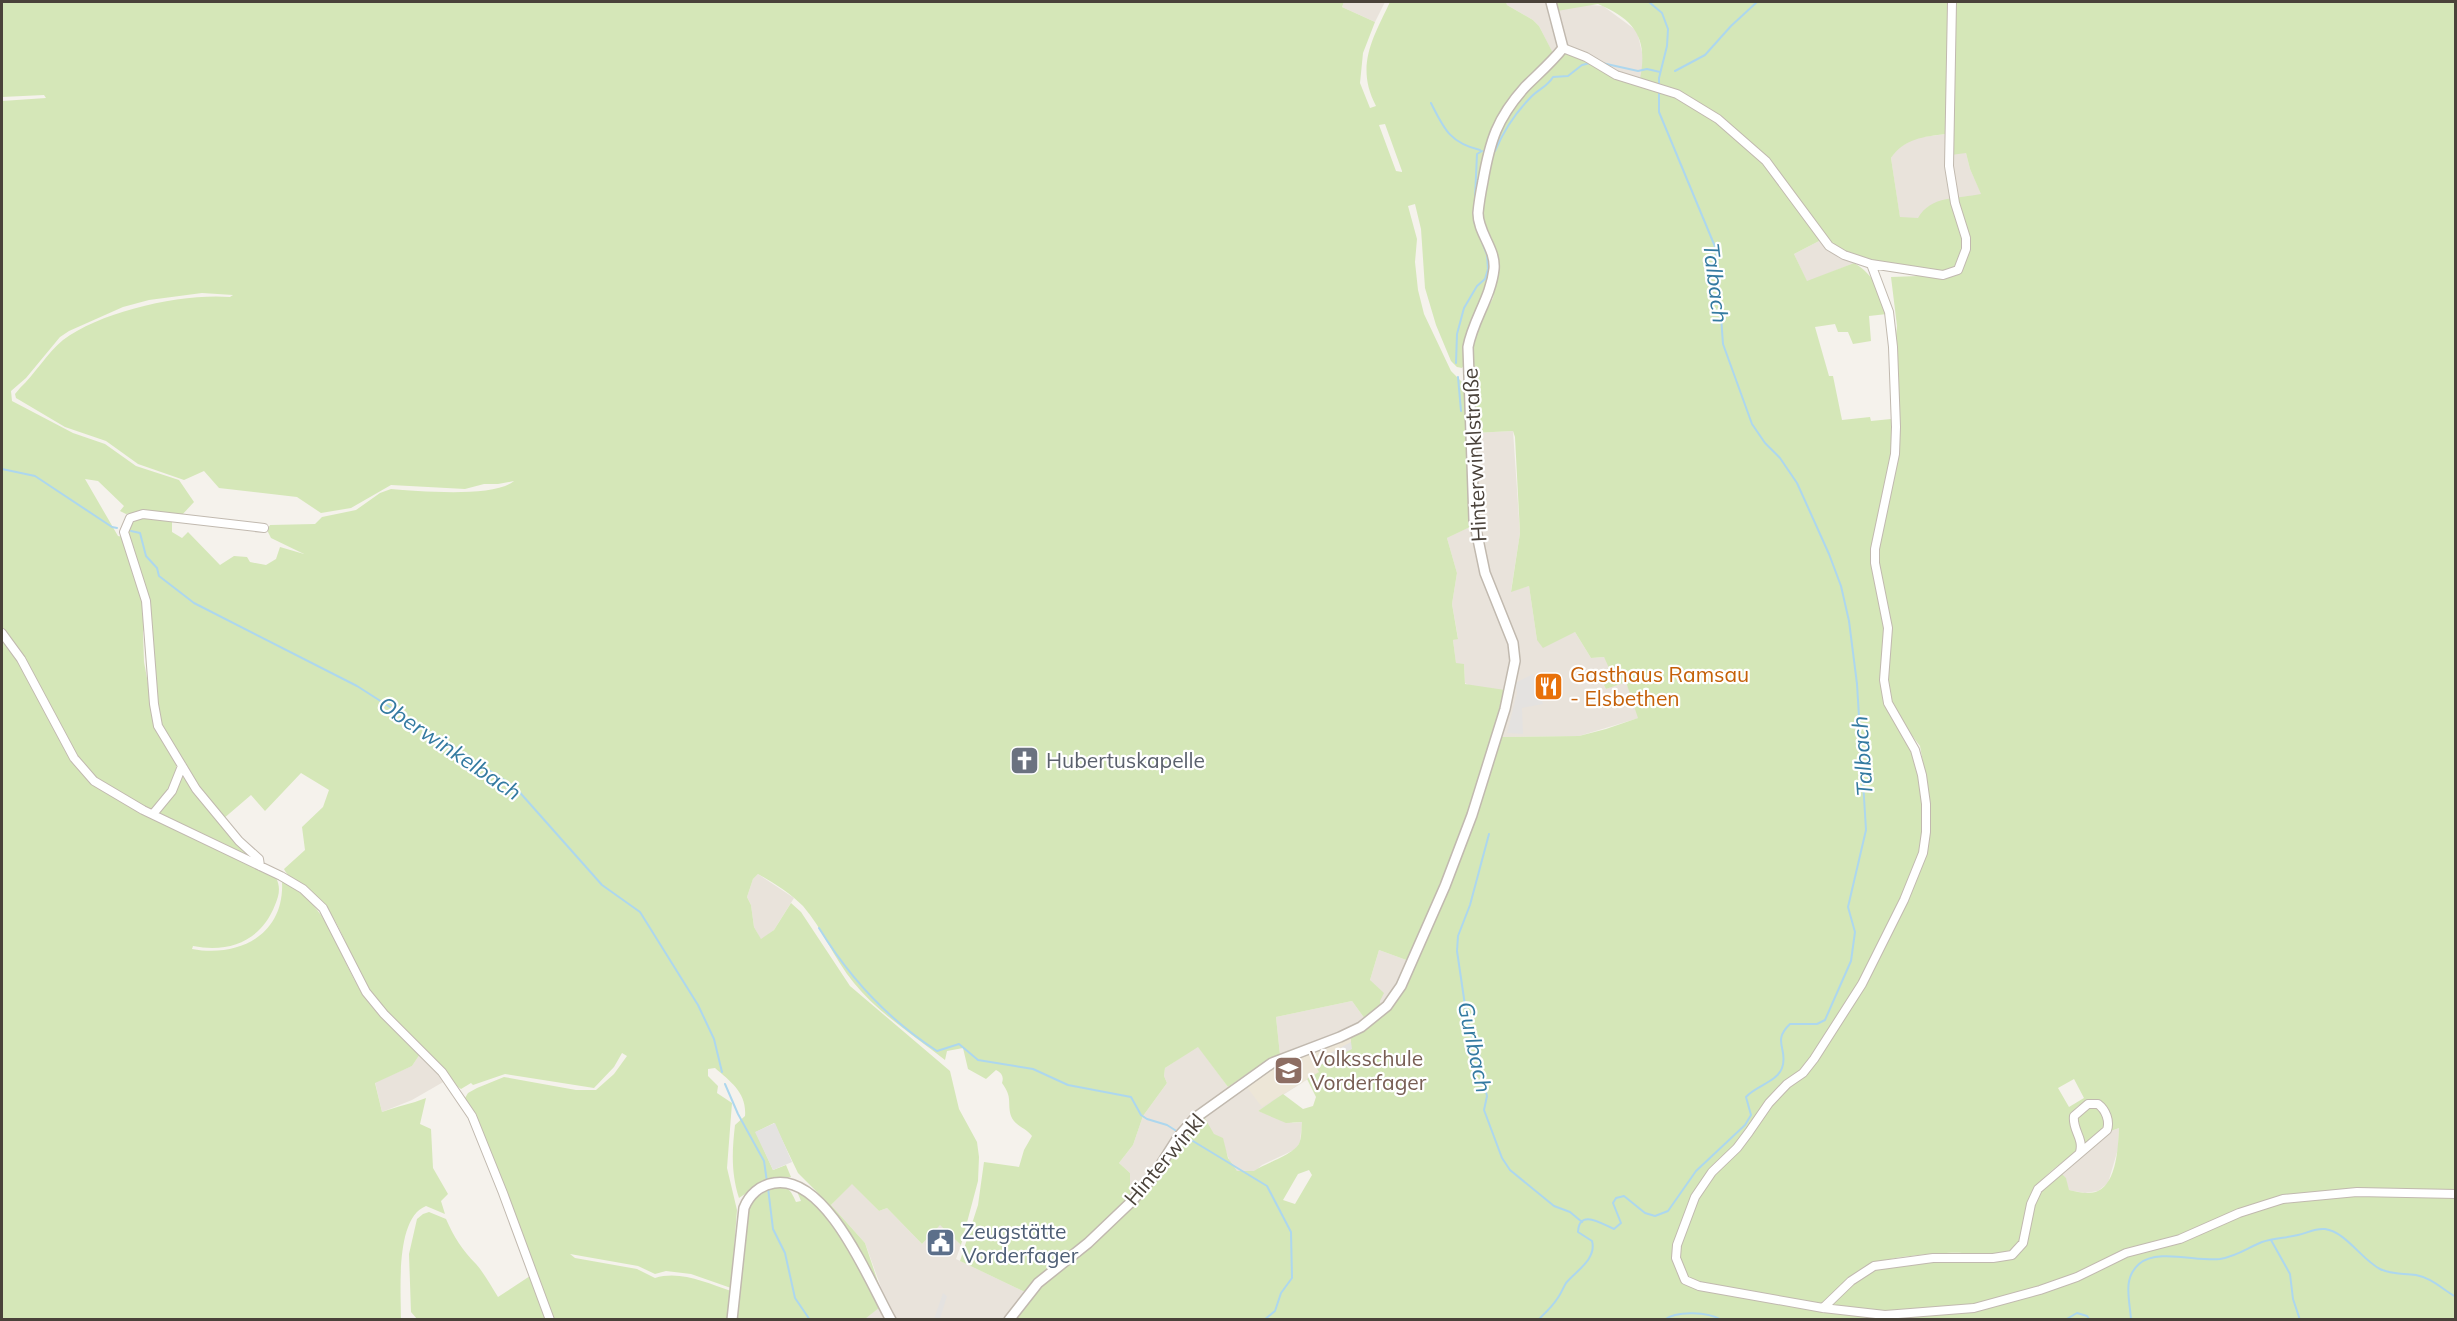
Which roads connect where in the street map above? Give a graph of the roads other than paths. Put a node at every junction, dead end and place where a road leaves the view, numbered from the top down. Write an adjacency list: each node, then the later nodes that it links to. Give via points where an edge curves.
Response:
1 (1551, 2): 3 (street)
2 (1952, 2): 4 (street, via 1949,166 1966,238 1964,257 1958,270 1943,274)
3 (1563, 48): 4 (street, via 1616,75 1660,88 1718,119 1766,161 1835,251); 10 (street, Hinterwinklstraße, via 1501,119 1489,146 1479,205 1479,222 1494,267 1468,347 1474,520 1482,562 1513,643 1515,661 1473,815)
4 (1871, 264): 13 (street, via 1890,322 1896,427 1875,549 1888,628 1884,680 1888,703 1915,750 1923,775 1923,852 1862,984 1814,1059 1773,1098 1737,1148 1703,1184 1676,1252 1683,1277 1694,1284)
5 (264, 528): 7 (street, via 151,514 136,515 125,526 126,544 148,608 156,721)
6 (2, 633): 8 (street, via 21,659 74,758 94,781)
7 (182, 766): 8 (street, via 172,791); 9 (street, via 202,798 259,859)
8 (153, 814): 9 (street)
9 (260, 866): 14 (street, via 292,882 318,903 369,997 460,1096 495,1172)
10 (1413, 956): 17 (street, Hinterwinkl, via 1396,995 1370,1021 1272,1063 1195,1118 1131,1202 1038,1283)
11 (2080, 1152): 11 (street, via 2108,1127 2098,1104 2088,1104 2074,1116 2082,1143); 13 (street, via 2037,1189 2023,1244 2012,1255 1940,1257 1874,1266 1851,1281)
12 (2456, 1194): 13 (street, via 2357,1192 2283,1199 2180,1239 2126,1253 2077,1277 1974,1308 1885,1315)
13 (1823, 1308)
14 (550, 1320)
15 (732, 1320): 16 (street, via 742,1211 754,1193 780,1182 799,1185 824,1208 863,1263)
16 (891, 1320)
17 (1009, 1320)

